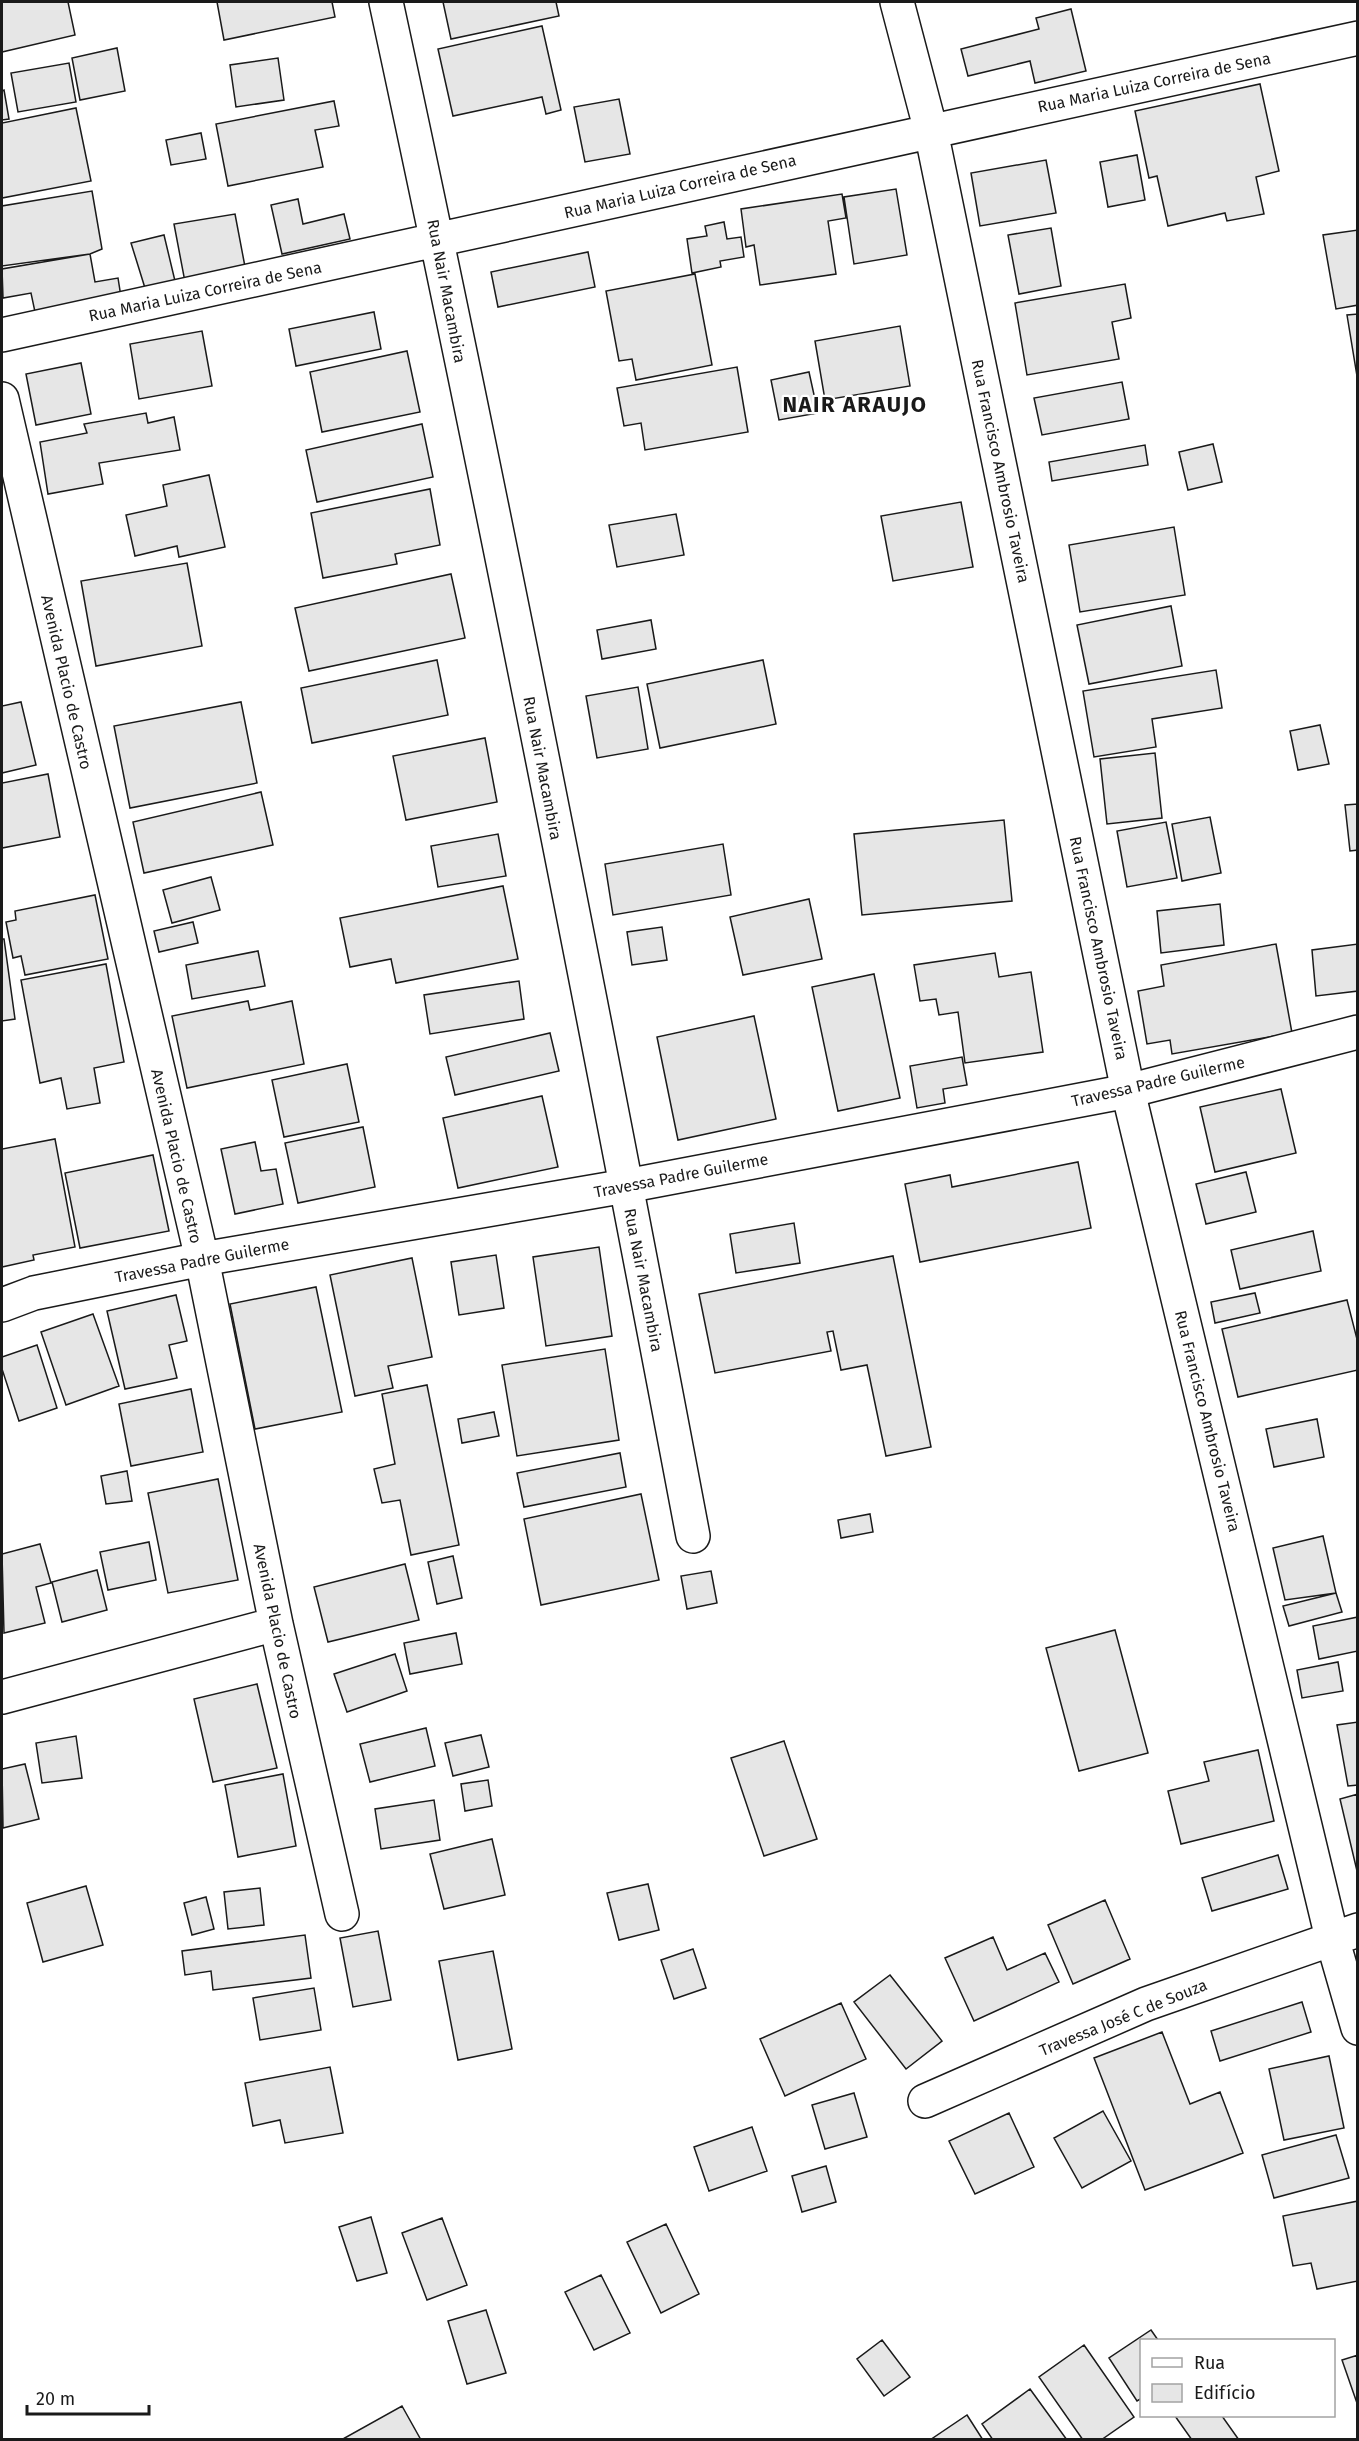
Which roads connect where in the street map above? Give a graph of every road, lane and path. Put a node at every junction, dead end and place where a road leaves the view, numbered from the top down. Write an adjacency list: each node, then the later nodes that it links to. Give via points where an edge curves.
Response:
1 (386, 2): 5 (street, Rua Nair Macambira)
2 (897, 2): 4 (street, Rua Francisco Ambrosio Taveira)
3 (1358, 38): 4 (street, Rua Maria Luiza Correira de Sena)
4 (931, 131): 5 (street, Rua Maria Luiza Correira de Sena); 9 (street, Rua Francisco Ambrosio Taveira)
5 (437, 240): 6 (street, Rua Maria Luiza Correira de Sena); 10 (street, Rua Nair Macambira)
6 (2, 335)
7 (2, 399): 11 (street, Avenida Placio de Castro)
8 (1358, 1032): 9 (street, Travessa Padre Guilerme)
9 (1128, 1091): 10 (street, Travessa Padre Guilerme); 17 (street, Rua Francisco Ambrosio Taveira)
10 (626, 1186): 11 (street, Travessa Padre Guilerme); 13 (street, Rua Nair Macambira)
11 (202, 1259): 12 (street, Travessa Padre Guilerme, via 34,1293); 14 (street, Avenida Placio de Castro)
12 (2, 1305)
13 (693, 1536)
14 (276, 1624): 15 (street); 16 (street, Avenida Placio de Castro)
15 (2, 1697)
16 (342, 1914)
17 (1345, 1934): 18 (street, Rua Francisco Ambrosio Taveira); 19 (street, Travessa José C de Souza, via 1146,2004)
18 (1358, 2028)
19 (926, 2101)

